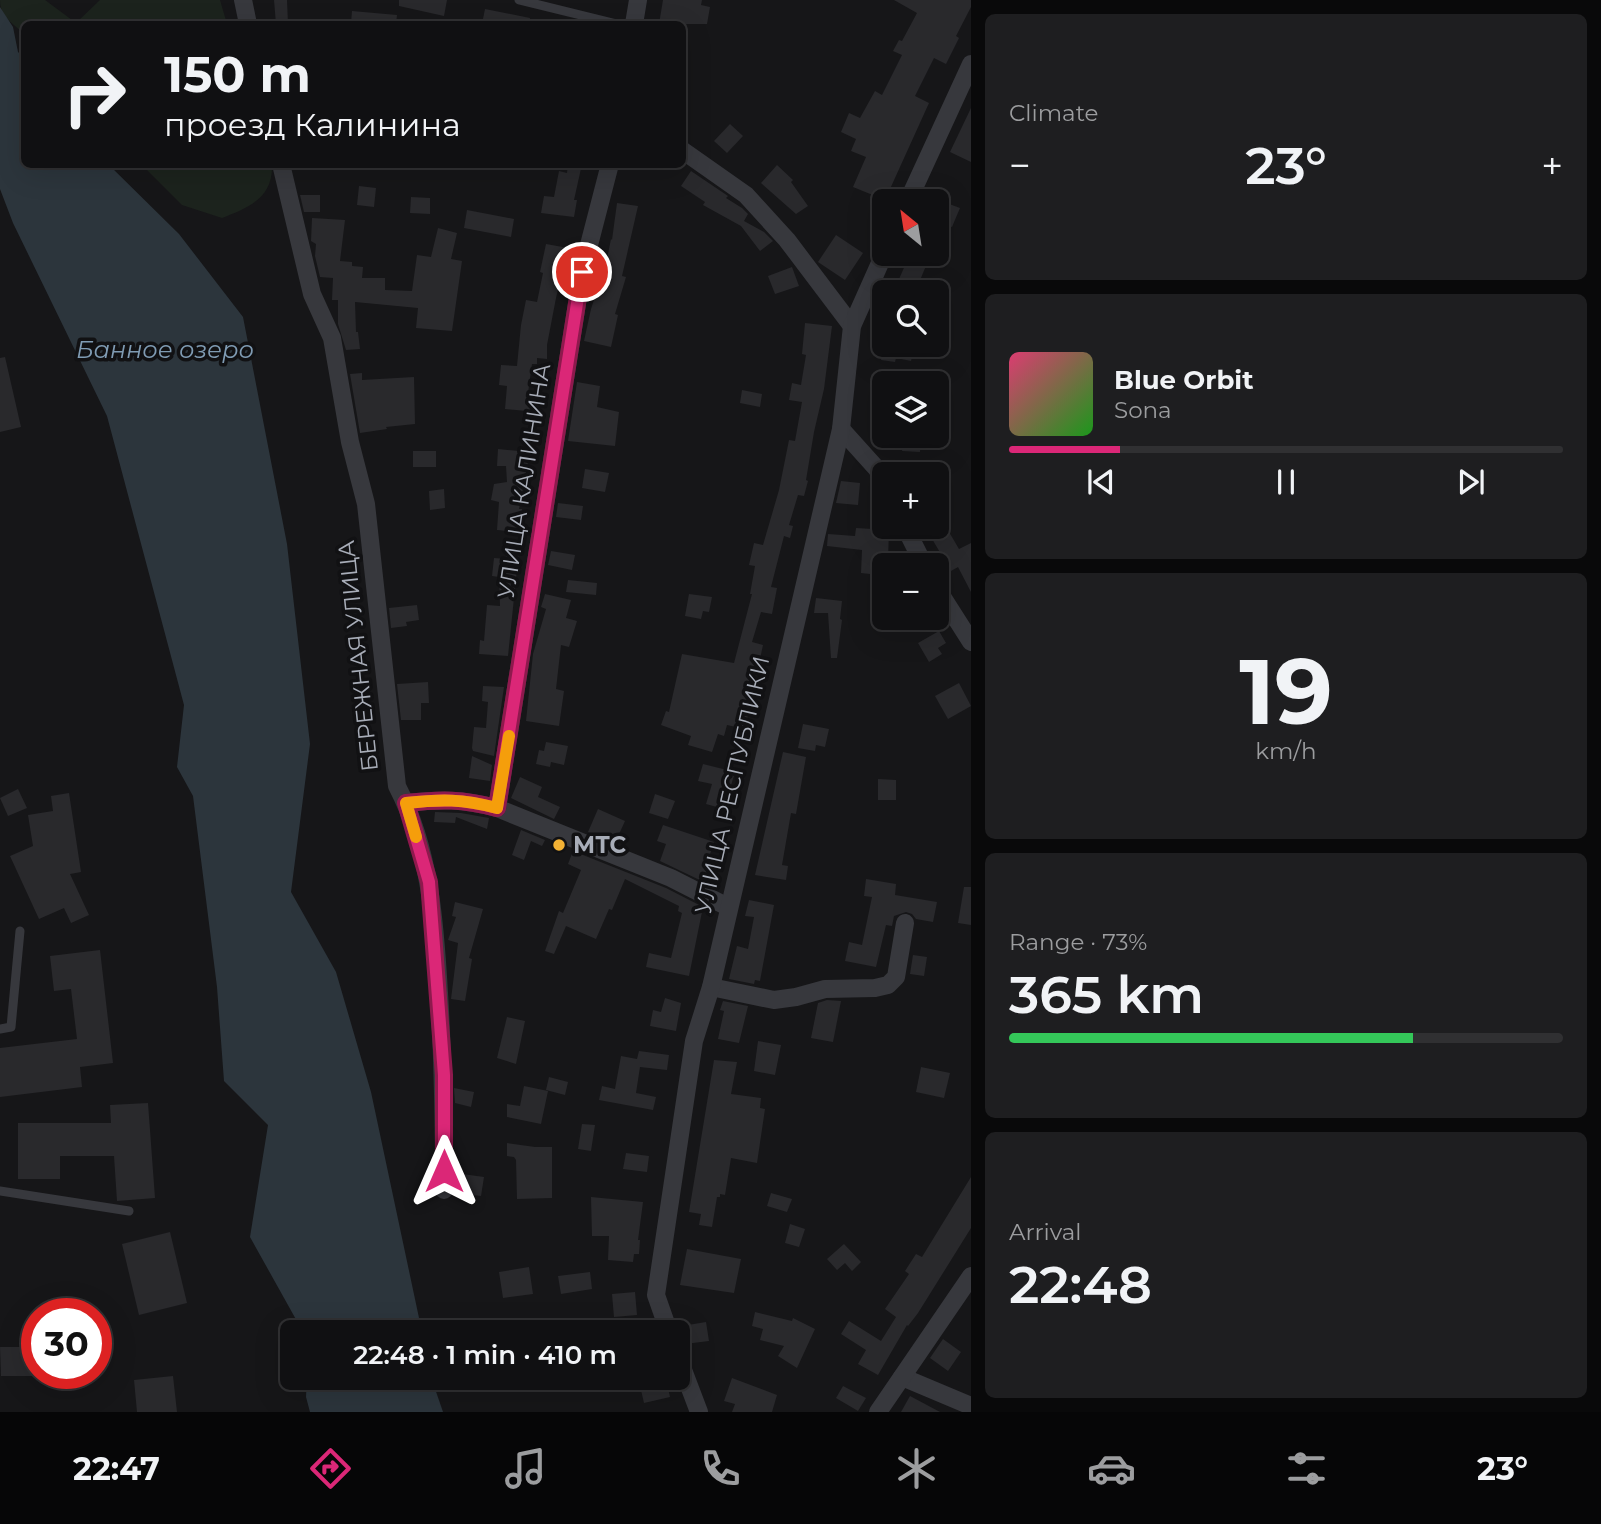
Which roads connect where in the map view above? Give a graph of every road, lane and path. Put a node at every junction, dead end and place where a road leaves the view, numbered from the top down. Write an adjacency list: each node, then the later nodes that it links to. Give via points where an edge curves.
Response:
1 (243, 0): 4 (street)
2 (519, 0): 5 (lane)
3 (638, 0): 6 (street)
4 (247, 21)
5 (605, 21)
6 (634, 21)
7 (971, 64): 11 (street)
8 (686, 153): 13 (street, via 746,195 787,240)
9 (282, 168): 18 (street, БЕРЕЖНАЯ УЛИЦА, via 312,294 332,338 366,504 397,786)
10 (609, 168): 19 (street, УЛИЦА КАЛИНИНА, via 582,272)
11 (914, 189)
12 (879, 266): 13 (street, УЛИЦА РЕСПУБЛИКИ)
13 (852, 326): 14 (street, УЛИЦА РЕСПУБЛИКИ)
14 (841, 429): 15 (street); 20 (street, УЛИЦА РЕСПУБЛИКИ)
15 (872, 463)
16 (949, 607): 17 (street)
17 (971, 642)
18 (406, 803): 19 (street, via 442,799); 25 (street, БЕРЕЖНАЯ УЛИЦА, via 429,882 444,1075)
19 (497, 808): 20 (street, via 671,878)
20 (728, 907): 23 (street, УЛИЦА РЕСПУБЛИКИ)
21 (905, 923): 23 (street, via 896,977 888,985 825,989 774,1000)
22 (20, 931): 24 (lane, via 11,1027)
23 (711, 987): 29 (street, УЛИЦА РЕСПУБЛИКИ, via 694,1041 656,1295)
24 (0, 1029)
25 (444, 1190)
26 (0, 1191): 27 (lane)
27 (129, 1211)
28 (971, 1276): 30 (street)
29 (665, 1320)
30 (902, 1377): 32 (street); 34 (street)
31 (690, 1388): 33 (street)
32 (971, 1406)
33 (699, 1412)
34 (878, 1412)

